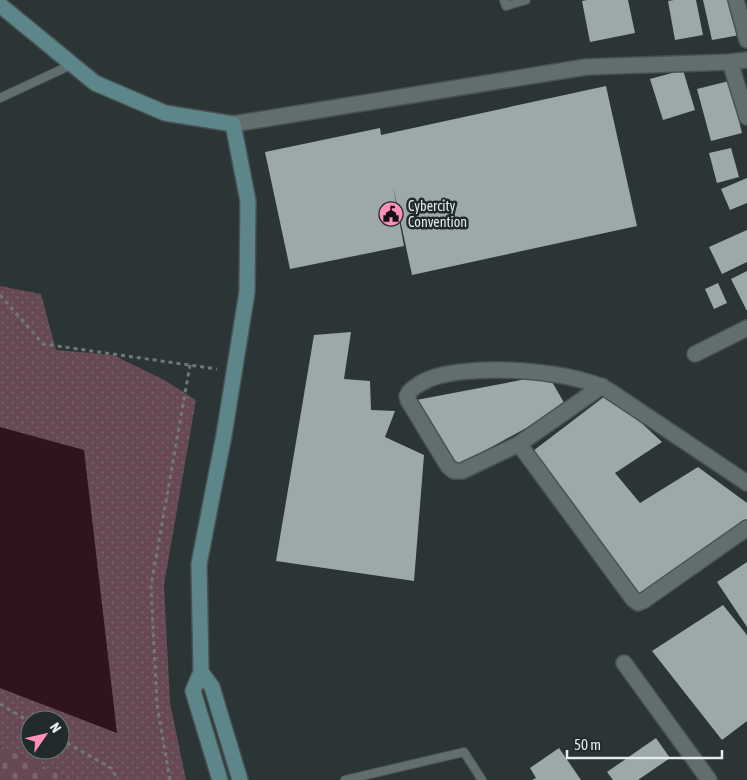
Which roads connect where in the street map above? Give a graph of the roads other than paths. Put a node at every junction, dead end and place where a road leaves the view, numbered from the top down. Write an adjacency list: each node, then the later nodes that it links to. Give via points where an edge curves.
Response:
1 (504, 0): 2 (lane, via 506,6)
2 (526, 0)
3 (736, 0): 5 (street)
4 (0, 5): 8 (street)
5 (747, 40)
6 (747, 60): 7 (street)
7 (730, 62): 10 (street); 11 (street, via 586,67)
8 (73, 64): 9 (lane); 11 (street, via 95,83 165,113)
9 (0, 98)
10 (747, 117)
11 (233, 124): 19 (street, via 248,201 248,292 199,564)
12 (747, 328): 13 (street)
13 (694, 354)
14 (602, 386): 15 (street); 15 (street, via 546,374 498,370 454,372 429,378 408,392 408,400 448,466 454,470 462,471); 16 (street)
15 (519, 444): 17 (street, via 638,603)
16 (747, 483)
17 (747, 528)
18 (624, 663): 24 (street)
19 (201, 672): 20 (street, via 193,691); 21 (street, via 212,687)
20 (220, 780)
21 (240, 780)
22 (345, 780): 23 (lane, via 464,752)
23 (482, 780)
24 (709, 780)

